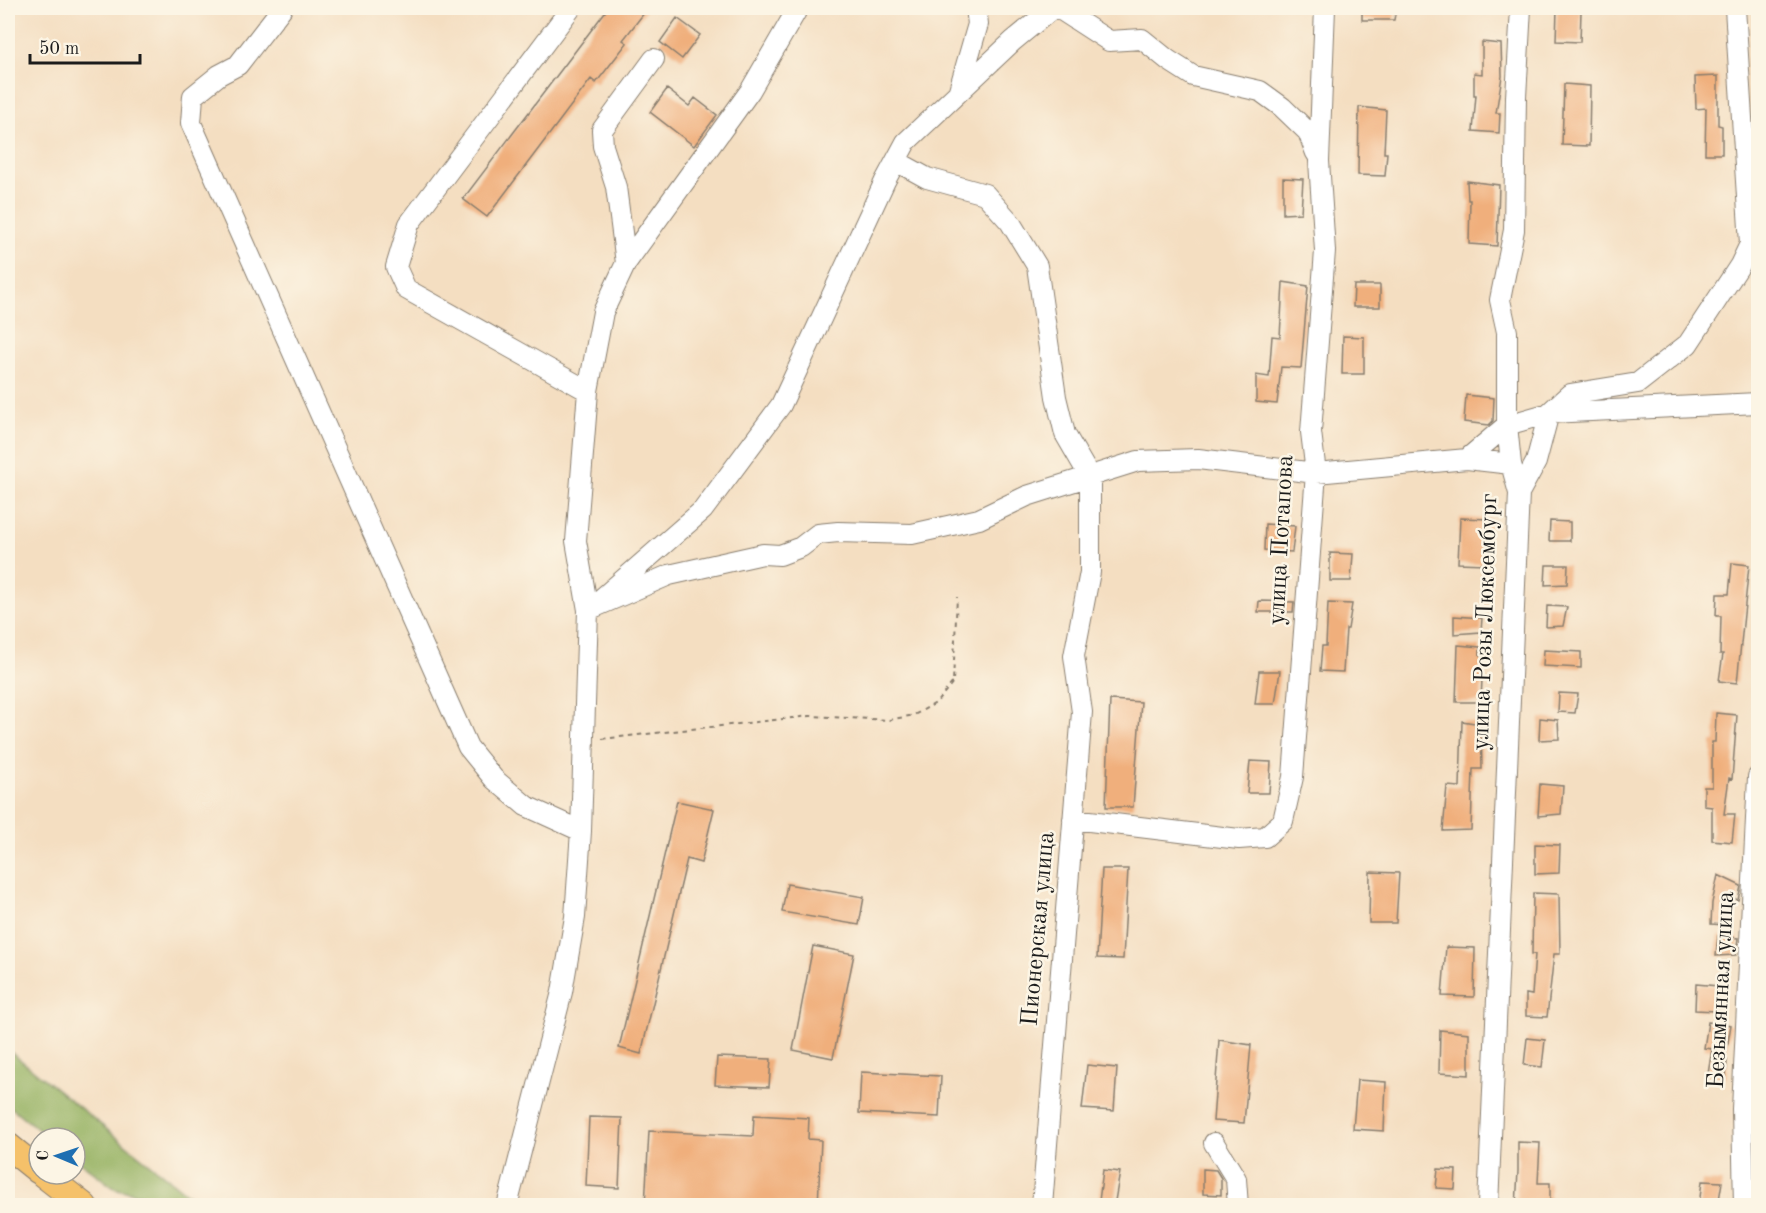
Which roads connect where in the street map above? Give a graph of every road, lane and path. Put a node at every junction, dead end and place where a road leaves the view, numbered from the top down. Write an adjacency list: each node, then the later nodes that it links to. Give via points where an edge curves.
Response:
1 (282, 8): 32 (street, via 238,65 193,96 191,123 468,747 494,778 526,806)
2 (572, 8): 18 (street, via 409,224 396,267 406,289)
3 (798, 8): 17 (street, via 750,91)
4 (976, 8): 13 (street, via 978,24)
5 (1029, 8): 11 (street)
6 (1053, 8): 11 (street)
7 (1058, 8): 15 (street, via 1109,41 1142,39 1193,76 1260,91 1308,132)
8 (1325, 8): 15 (street, улица Потапова)
9 (1521, 8): 21 (street, улица Розы Люксембург, via 1514,230 1500,300 1507,332)
10 (1735, 8): 16 (street)
11 (1027, 29): 13 (street)
12 (654, 59): 17 (street, via 602,130 616,187)
13 (958, 93): 14 (street, via 906,142)
14 (896, 161): 25 (street, via 927,178 985,194 1010,222 1037,266 1065,434); 28 (street, via 781,405 703,510)
15 (1319, 161): 24 (street, улица Потапова, via 1325,250 1311,432)
16 (1754, 250): 20 (street, via 1689,344 1638,383 1570,394)
17 (626, 262): 18 (street, via 603,312)
18 (588, 391): 28 (street, via 576,541)
19 (1758, 403): 20 (street)
20 (1549, 413): 21 (street); 26 (street, via 1536,462)
21 (1508, 425): 22 (street); 23 (street, улица Розы Люксембург)
22 (1467, 459): 23 (street); 24 (street)
23 (1511, 464): 26 (street, улица Розы Люксембург)
24 (1316, 473): 25 (street, via 1198,459 1138,461); 31 (street, улица Потапова, via 1293,777 1283,821 1265,837 1239,839)
25 (1090, 477): 28 (street, via 1027,496 979,519 912,534 818,534 801,548 780,555 762,554 669,575); 31 (street, Пионерская улица, via 1090,573 1074,656 1082,712)
26 (1519, 493): 41 (street, улица Розы Люксембург)
27 (957, 597): 29 (path, via 953,682 936,704 914,715 889,720 810,716)
28 (588, 610): 29 (street)
29 (584, 741): 32 (street)
30 (1758, 777): 42 (street, Безымянная улица, via 1742,1109)
31 (1073, 819): 39 (street, Пионерская улица)
32 (581, 831): 38 (street, via 575,917 562,992)
33 (1214, 1143): 40 (street, via 1236,1179)
34 (9, 1148): 35 (main road)
35 (27, 1162)
36 (58, 1186): 37 (main road)
37 (84, 1206)
38 (507, 1206)
39 (1042, 1206)
40 (1238, 1206)
41 (1488, 1206)
42 (1744, 1206)

